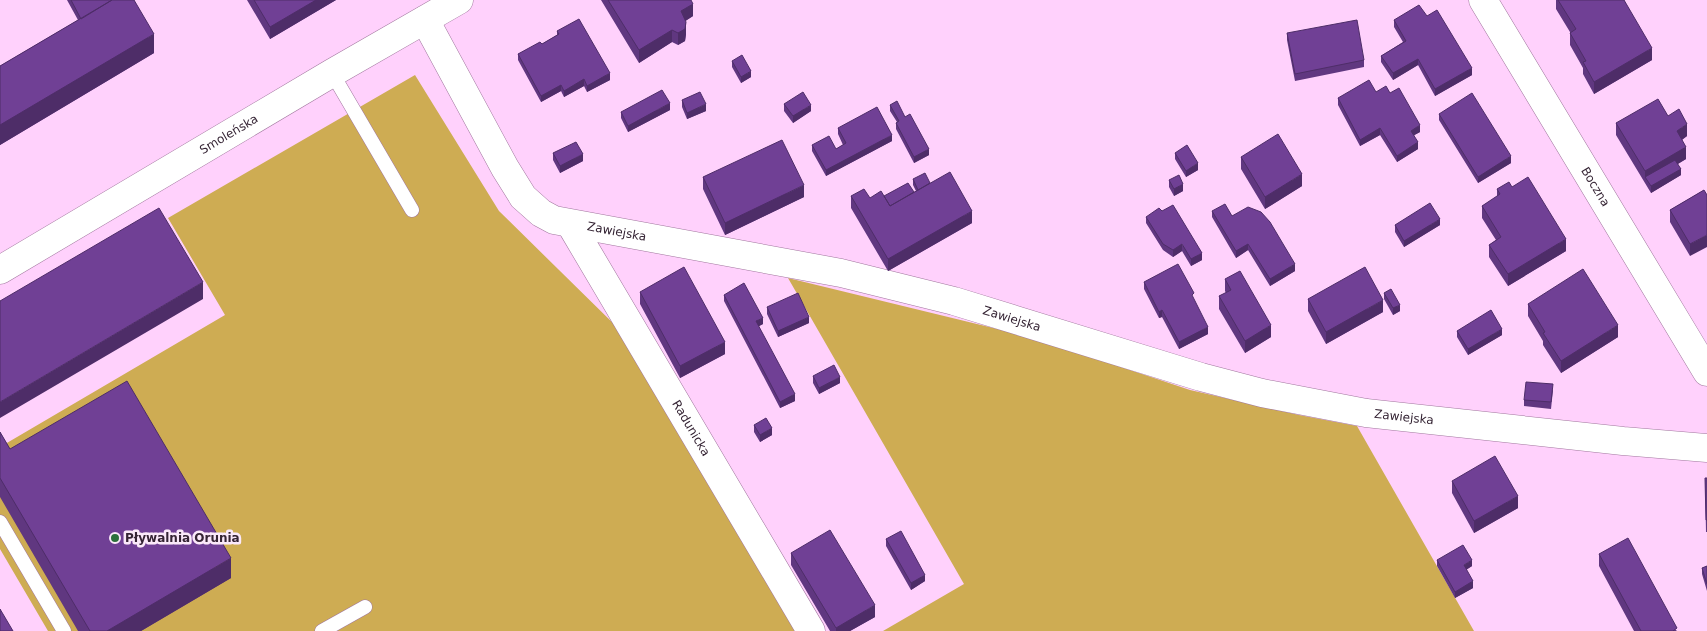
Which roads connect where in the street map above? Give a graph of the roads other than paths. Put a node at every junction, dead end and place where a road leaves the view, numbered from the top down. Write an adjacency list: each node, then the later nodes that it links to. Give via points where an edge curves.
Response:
1 (459, 0): 3 (street, Smoleńska)
2 (1483, 0): 8 (street, Boczna)
3 (425, 20): 4 (street, Smoleńska); 6 (street, Zawiejska, via 523,197 554,220)
4 (332, 73): 5 (lane); 7 (street, Smoleńska)
5 (412, 210)
6 (571, 224): 9 (street, Zawiejska, via 841,273 954,301 1262,393 1366,413); 14 (street, Radunicka)
7 (0, 270)
8 (1707, 372)
9 (1707, 448)
10 (0, 522): 12 (lane)
11 (365, 607): 13 (lane)
12 (64, 631)
13 (322, 631)
14 (811, 631)

